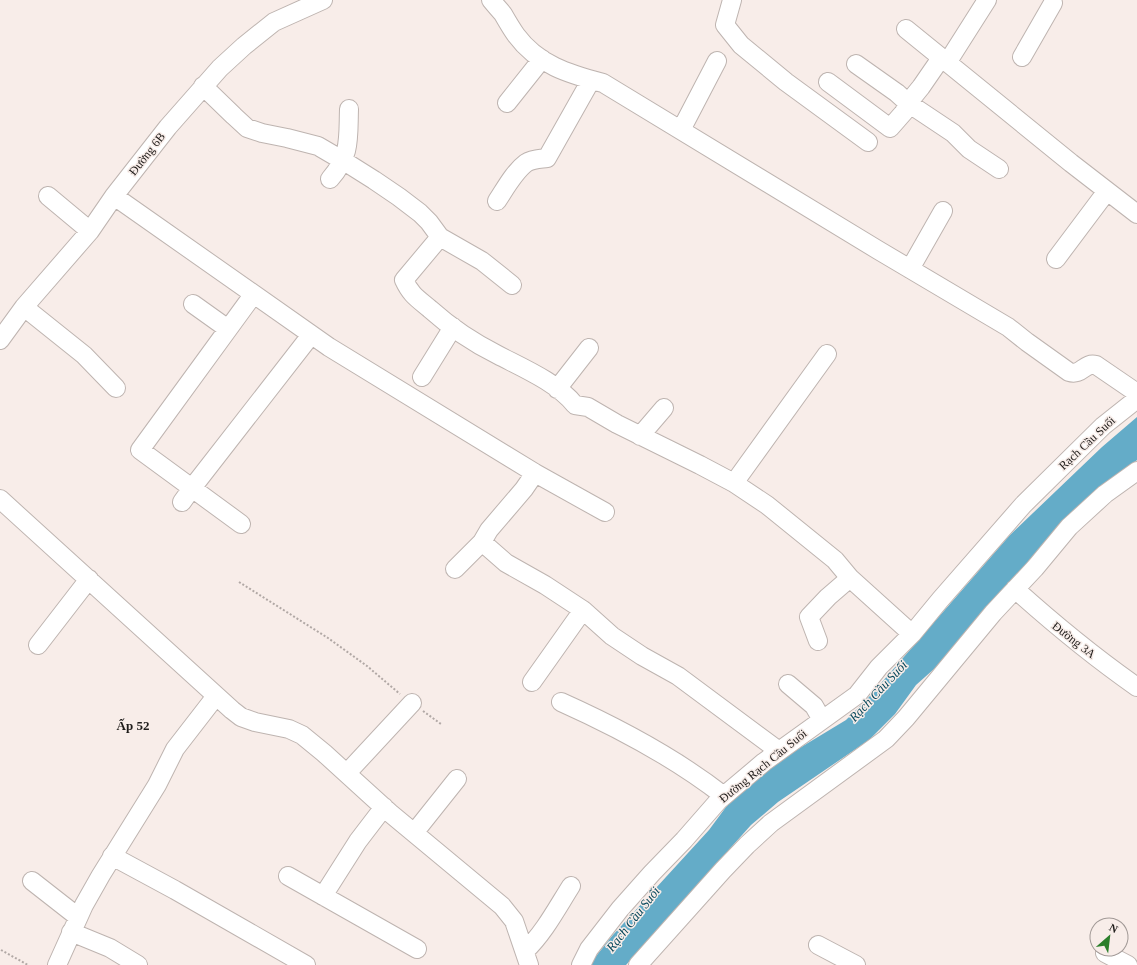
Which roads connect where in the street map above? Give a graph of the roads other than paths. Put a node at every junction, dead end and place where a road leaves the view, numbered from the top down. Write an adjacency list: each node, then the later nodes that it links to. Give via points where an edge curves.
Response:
1 (323, 0): 14 (street, Đường 6B, via 274,22 244,46)
2 (490, 0): 8 (street, via 516,35 532,53)
3 (732, 0): 19 (street, via 725,25 741,45 786,82)
4 (987, 0): 10 (street)
5 (1055, 5): 7 (street)
6 (906, 29): 10 (street)
7 (1022, 57)
8 (542, 59): 12 (street, via 573,75); 15 (street)
9 (717, 61): 18 (street)
10 (944, 61): 16 (street); 23 (street)
11 (856, 64): 16 (street)
12 (591, 80): 18 (street, via 603,83); 26 (street, via 547,158 526,163)
13 (828, 82): 16 (street, via 890,128 904,112)
14 (203, 86): 20 (street, via 247,128 318,146); 25 (street, Đường 6B)
15 (508, 103)
16 (908, 103): 21 (street, via 953,133 969,149)
17 (349, 109): 20 (street, via 348,146)
18 (681, 130): 32 (street)
19 (868, 142)
20 (344, 161): 22 (street); 30 (street, via 420,213)
21 (999, 169)
22 (330, 179)
23 (1107, 191): 28 (street); 31 (street)
24 (48, 196): 29 (street)
25 (114, 196): 29 (street, Đường 6B); 34 (street)
26 (497, 201)
27 (942, 211): 32 (street)
28 (1137, 214)
29 (90, 232): 36 (street, Đường 6B)
30 (440, 237): 33 (street, via 482,261); 37 (street, via 404,280 410,292)
31 (1056, 259)
32 (910, 269): 46 (street, via 1008,327 1069,372 1078,372 1086,366 1096,365)
33 (512, 285)
34 (253, 295): 38 (street); 39 (street)
35 (193, 304): 38 (street)
36 (24, 307): 40 (street, Đường 6B); 44 (street, via 84,354)
37 (453, 327): 43 (street); 45 (street)
38 (228, 329): 53 (street, via 140,450)
39 (311, 335): 51 (street); 53 (street)
40 (0, 340)
41 (589, 348): 45 (street)
42 (827, 354): 52 (street)
43 (422, 376)
44 (116, 388)
45 (557, 389): 49 (street, via 575,405 588,407)
46 (1137, 393)
47 (1137, 399): 63 (street, Rạch Cầu Suối, via 1103,426 1023,505)
48 (664, 408): 49 (street)
49 (640, 436): 52 (street)
50 (1137, 471): 61 (street, via 1105,494 1070,527)
51 (535, 473): 55 (street); 57 (street)
52 (734, 483): 59 (street, via 767,505 835,560)
53 (187, 495): 56 (street)
54 (0, 499): 60 (street)
55 (605, 512)
56 (241, 524)
57 (482, 542): 58 (street); 62 (street, via 506,563)
58 (455, 569)
59 (850, 578): 63 (street); 64 (street, via 810,617)
60 (88, 579): 65 (street); 69 (street)
61 (1015, 589): 68 (street, Đường 3A, via 1052,623); 94 (street, via 886,739 771,823 723,870)
62 (583, 610): 66 (street); 73 (street, via 612,636 678,676)
63 (912, 634): 72 (street, Đường Rạch Cầu Suối, via 879,667 857,695)
64 (818, 641)
65 (38, 645)
66 (532, 682)
67 (788, 684): 72 (street, via 814,706)
68 (1137, 687)
69 (216, 696): 74 (street, via 242,717 302,735); 79 (street, via 175,749 157,785)
70 (561, 702): 76 (street, via 600,719 650,746 686,767)
71 (412, 703): 74 (street)
72 (822, 720): 73 (street, Đường Rạch Cầu Suối)
73 (779, 751): 76 (street, Đường Rạch Cầu Suối)
74 (347, 773): 77 (street)
75 (457, 778): 78 (street)
76 (724, 796): 93 (street, Đường Rạch Cầu Suối, via 620,909 588,949)
77 (384, 807): 78 (street); 83 (street, via 358,841)
78 (414, 833): 89 (street, via 502,906 514,921)
79 (112, 856): 84 (street); 92 (street)
80 (288, 876): 83 (street)
81 (32, 881): 84 (street)
82 (571, 886): 89 (street, via 532,944)
83 (323, 896): 86 (street)
84 (75, 925): 88 (street); 90 (street)
85 (818, 945): 95 (street)
86 (417, 949)
87 (1113, 957): 96 (street)
88 (112, 958): 91 (street)
89 (527, 958)
90 (57, 965)
91 (138, 965)
92 (306, 965)
93 (581, 965)
94 (638, 965)
95 (856, 965)
96 (1128, 965)

